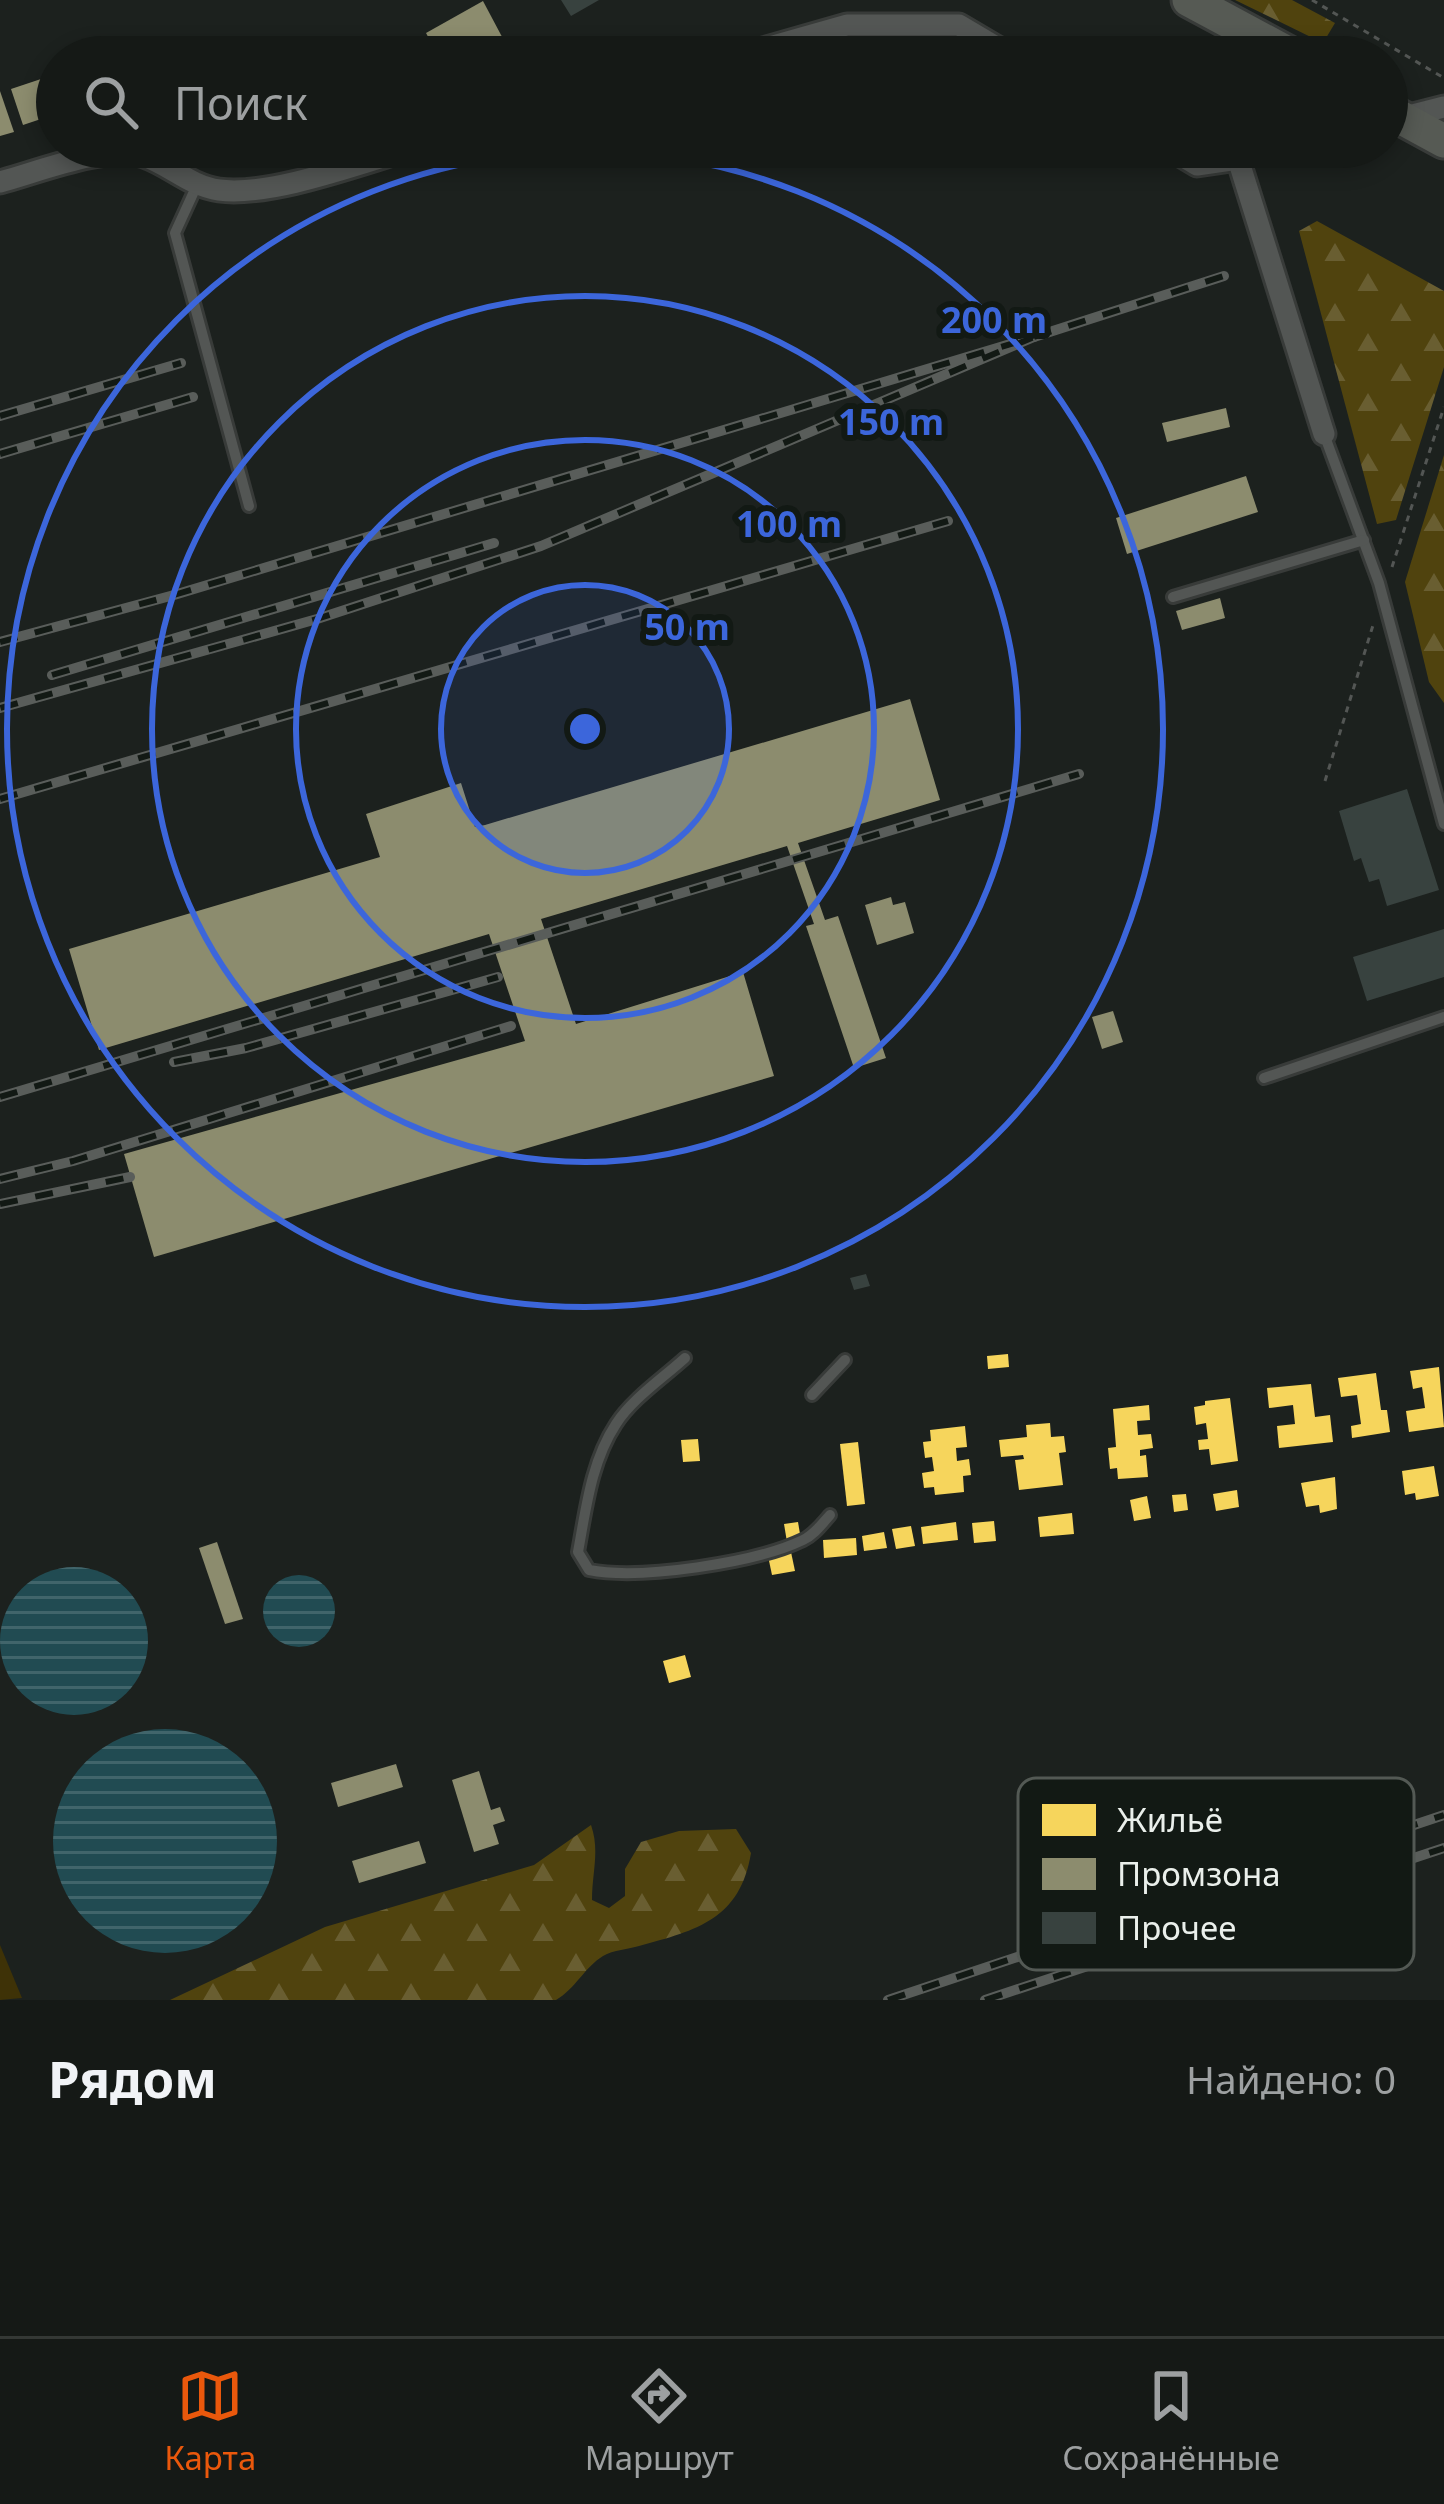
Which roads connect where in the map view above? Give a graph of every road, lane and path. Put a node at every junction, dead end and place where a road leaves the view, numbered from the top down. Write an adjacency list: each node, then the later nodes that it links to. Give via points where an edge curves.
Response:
1 (1189, 0): 5 (highway)
2 (1312, 0): 6 (path)
3 (811, 36): 4 (street, via 847,26 959,26)
4 (976, 36)
5 (1256, 36)
6 (1373, 36)
7 (1408, 57): 8 (path)
8 (1444, 78)
9 (1444, 107): 10 (street)
10 (1408, 112)
11 (1408, 122): 12 (highway)
12 (1444, 141)
13 (52, 168): 17 (street)
14 (167, 168): 18 (street)
15 (342, 168): 18 (street, via 222,191)
16 (1247, 168): 19 (street)
17 (0, 182)
18 (197, 184): 20 (lane, via 175,233)
19 (1324, 434): 21 (lane)
20 (249, 506)
21 (1364, 540): 22 (lane); 23 (lane)
22 (1173, 597)
23 (1444, 824)
24 (1444, 1018): 25 (lane)
25 (1264, 1078)
26 (685, 1358): 29 (lane, via 616,1422 592,1475 578,1552 589,1570 617,1576 732,1561 808,1538)
27 (845, 1360): 28 (lane)
28 (812, 1394)
29 (830, 1515)

